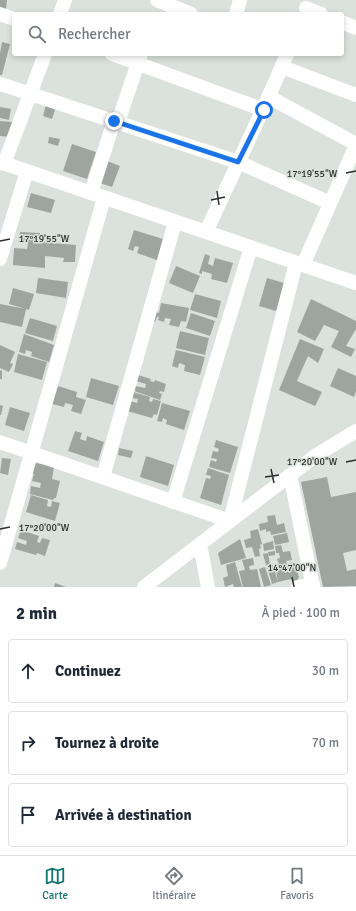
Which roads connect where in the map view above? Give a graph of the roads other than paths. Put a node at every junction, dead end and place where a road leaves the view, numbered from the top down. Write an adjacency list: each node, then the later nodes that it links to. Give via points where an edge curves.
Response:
1 (65, 0): 5 (street)
2 (240, 0): 7 (street)
3 (164, 4): 6 (street)
4 (306, 7): 8 (street)
5 (61, 12)
6 (186, 12)
7 (237, 12)
8 (317, 12)
9 (0, 14): 10 (street)
10 (12, 18)
11 (344, 23): 12 (street)
12 (356, 28)
13 (44, 56): 18 (street)
14 (126, 56): 15 (street)
15 (140, 58): 20 (street); 21 (street)
16 (283, 58): 19 (street); 20 (street)
17 (0, 84): 18 (street)
18 (31, 94): 21 (street); 24 (street)
19 (356, 95)
20 (267, 103): 22 (street); 23 (street)
21 (116, 122): 23 (street); 26 (street)
22 (356, 144): 27 (street)
23 (238, 162): 27 (street); 29 (street)
24 (2, 163): 25 (street)
25 (27, 171): 26 (street); 31 (street)
26 (98, 195): 28 (street); 36 (street)
27 (330, 203): 32 (street)
28 (175, 222): 29 (street); 38 (street)
29 (206, 232): 30 (street)
30 (251, 247): 32 (street); 39 (street)
31 (0, 259)
32 (300, 264): 33 (street); 40 (street)
33 (356, 283)
34 (356, 431): 37 (street)
35 (0, 442): 36 (street)
36 (31, 453): 38 (street); 42 (street)
37 (290, 475): 40 (street); 43 (street)
38 (103, 477): 39 (street)
39 (173, 502): 40 (street)
40 (230, 521): 41 (street)
41 (200, 544): 44 (street); 45 (street)
42 (0, 563)
43 (313, 586): 46 (street)
44 (144, 587)
45 (208, 587)
46 (298, 587)

